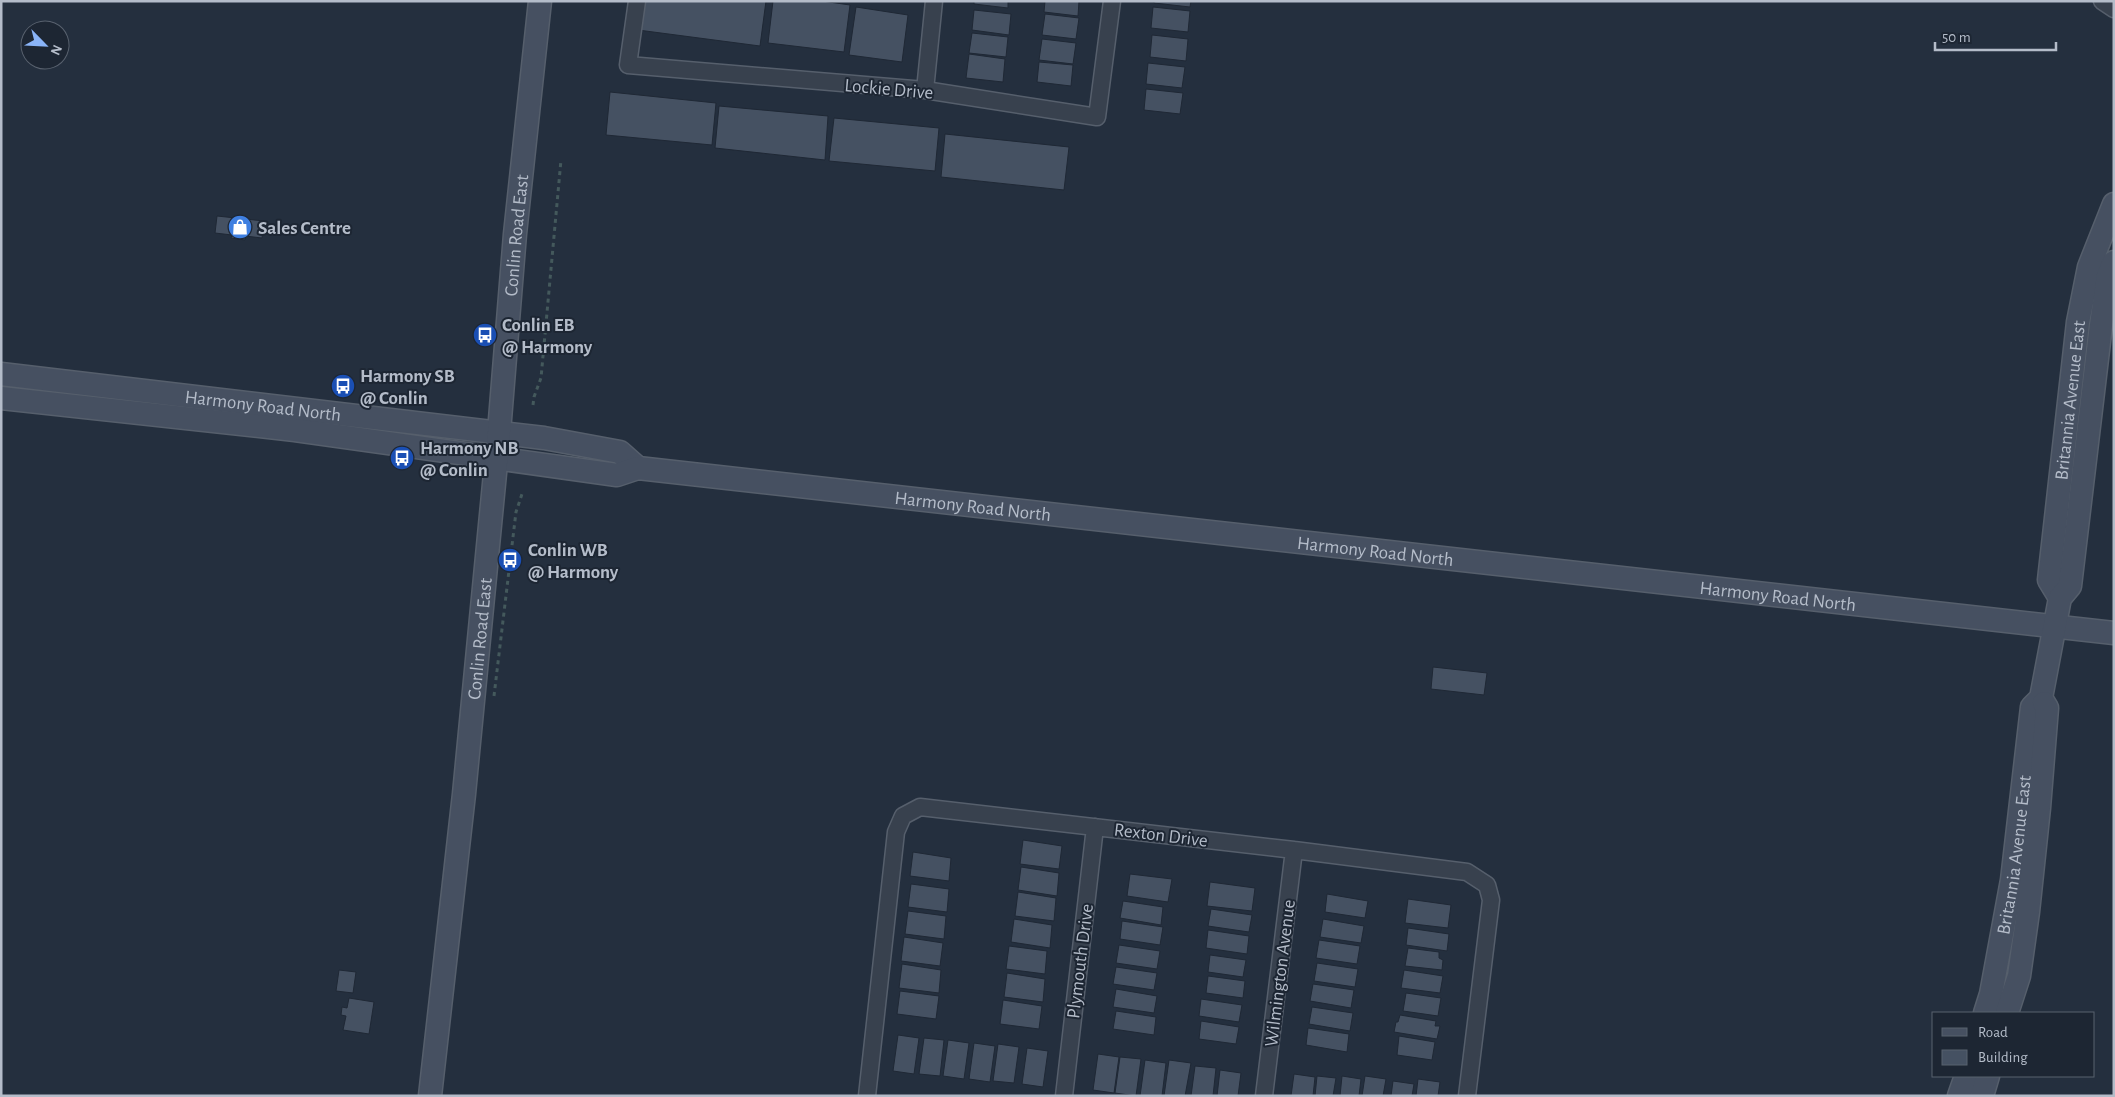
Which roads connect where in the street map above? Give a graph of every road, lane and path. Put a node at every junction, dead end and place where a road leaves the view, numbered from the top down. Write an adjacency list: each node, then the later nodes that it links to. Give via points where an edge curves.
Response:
1 (540, 1): 14 (main road, Conlin Road East, via 514,234)
2 (637, 1): 7 (street, Lockie Drive, via 628,65)
3 (934, 1): 7 (street)
4 (1112, 1): 7 (street, Lockie Drive, via 1097,117)
5 (2102, 1): 6 (street)
6 (2114, 9)
7 (925, 90)
8 (561, 160): 13 (path, via 541,378)
9 (2114, 204): 18 (main road, Britannia Avenue East, via 2089,267 2078,322 2049,580)
10 (2114, 262): 18 (main road, Britannia Avenue East, via 2108,275 2101,325 2070,586)
11 (1, 374): 14 (main road, Harmony Road North)
12 (1, 398): 15 (main road, Harmony Road North, via 294,430)
13 (533, 405)
14 (499, 432): 15 (main road, Conlin Road East); 16 (main road, Harmony Road North, via 620,452)
15 (496, 458): 16 (main road, Harmony Road North, via 617,475); 29 (main road, Conlin Road East, via 464,794)
16 (638, 468): 19 (main road, Harmony Road North)
17 (522, 494): 22 (path, via 516,512)
18 (2060, 598): 19 (main road, Britannia Avenue East)
19 (2054, 626): 20 (main road, Harmony Road North); 21 (main road, Britannia Avenue East)
20 (2114, 633)
21 (2041, 698): 25 (main road, Britannia Avenue East, via 2032,707 2012,880); 26 (main road, Britannia Avenue East, via 2047,708 2038,818 2019,976)
22 (493, 704)
23 (1095, 827): 24 (street, Rexton Drive); 30 (street, Rexton Drive, via 920,807 903,816 896,832); 31 (street, Plymouth Drive)
24 (1294, 850): 32 (street, Wilmington Avenue); 33 (street, Rexton Drive, via 1467,872 1487,885 1491,900)
25 (1985, 1012)
26 (2007, 1012)
27 (1966, 1077): 34 (main road)
28 (1988, 1077): 35 (main road)
29 (430, 1096)
30 (867, 1096)
31 (1064, 1096)
32 (1264, 1096)
33 (1467, 1096)
34 (1960, 1096)
35 (1982, 1096)

